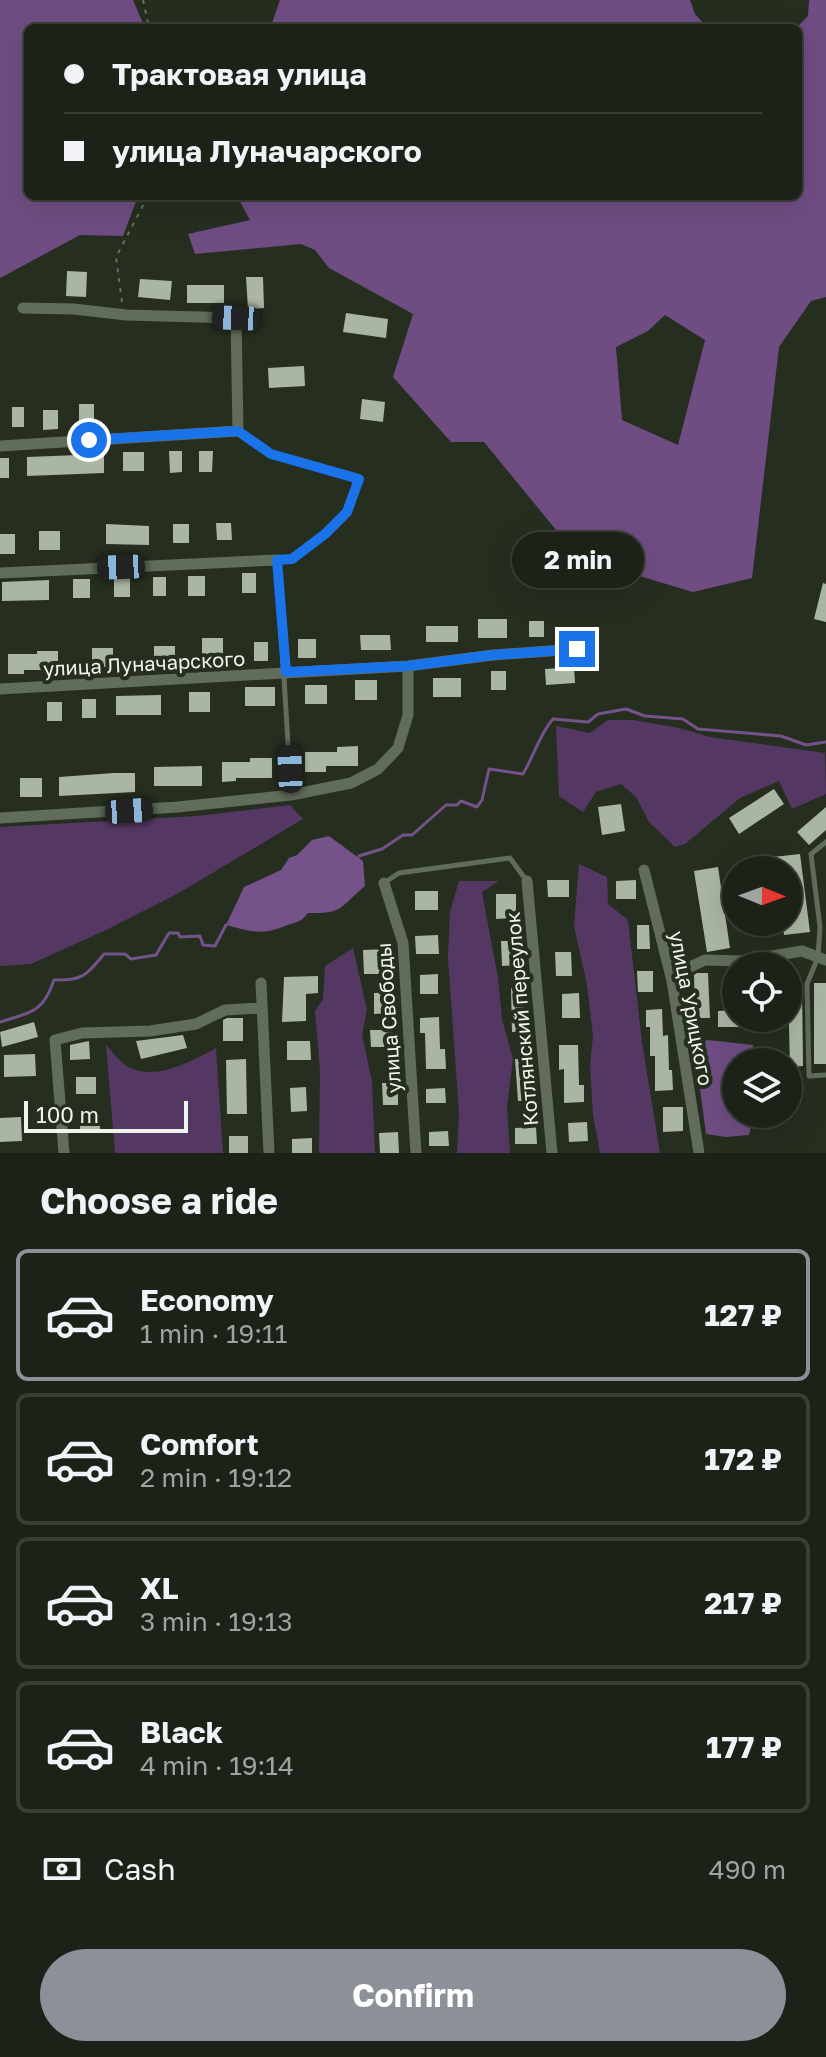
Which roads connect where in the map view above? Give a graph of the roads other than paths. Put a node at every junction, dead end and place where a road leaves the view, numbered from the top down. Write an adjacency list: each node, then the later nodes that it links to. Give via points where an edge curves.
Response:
1 (23, 308): 2 (street, via 236,318)
2 (238, 431): 3 (street); 4 (lane, via 271,454 359,479 347,512 336,523 292,559)
3 (0, 446)
4 (277, 560): 5 (street); 8 (lane)
5 (0, 573)
6 (577, 649): 7 (street, улица Луначарского)
7 (408, 666): 8 (street, улица Луначарского); 10 (street, via 408,715 398,748 378,769 351,783)
8 (286, 672): 9 (street, улица Луначарского); 10 (lane)
9 (0, 689)
10 (291, 795): 11 (street)
11 (0, 818)
12 (826, 842): 16 (lane, via 811,854)
13 (644, 870): 17 (street, улица Урицкого)
14 (527, 881): 15 (lane, via 510,858 399,873); 24 (street, Котлянский переулок)
15 (384, 883): 23 (street, улица Свободы, via 403,943)
16 (822, 959): 17 (street, via 802,951 742,961 705,960); 20 (lane, via 807,984 809,1076)
17 (672, 981): 25 (street, улица Урицкого)
18 (261, 983): 19 (street)
19 (261, 1008): 21 (street, via 225,1010 196,1024 55,1040); 22 (street)
20 (826, 1075)
21 (64, 1153)
22 (269, 1153)
23 (416, 1153)
24 (552, 1153)
25 (699, 1153)

